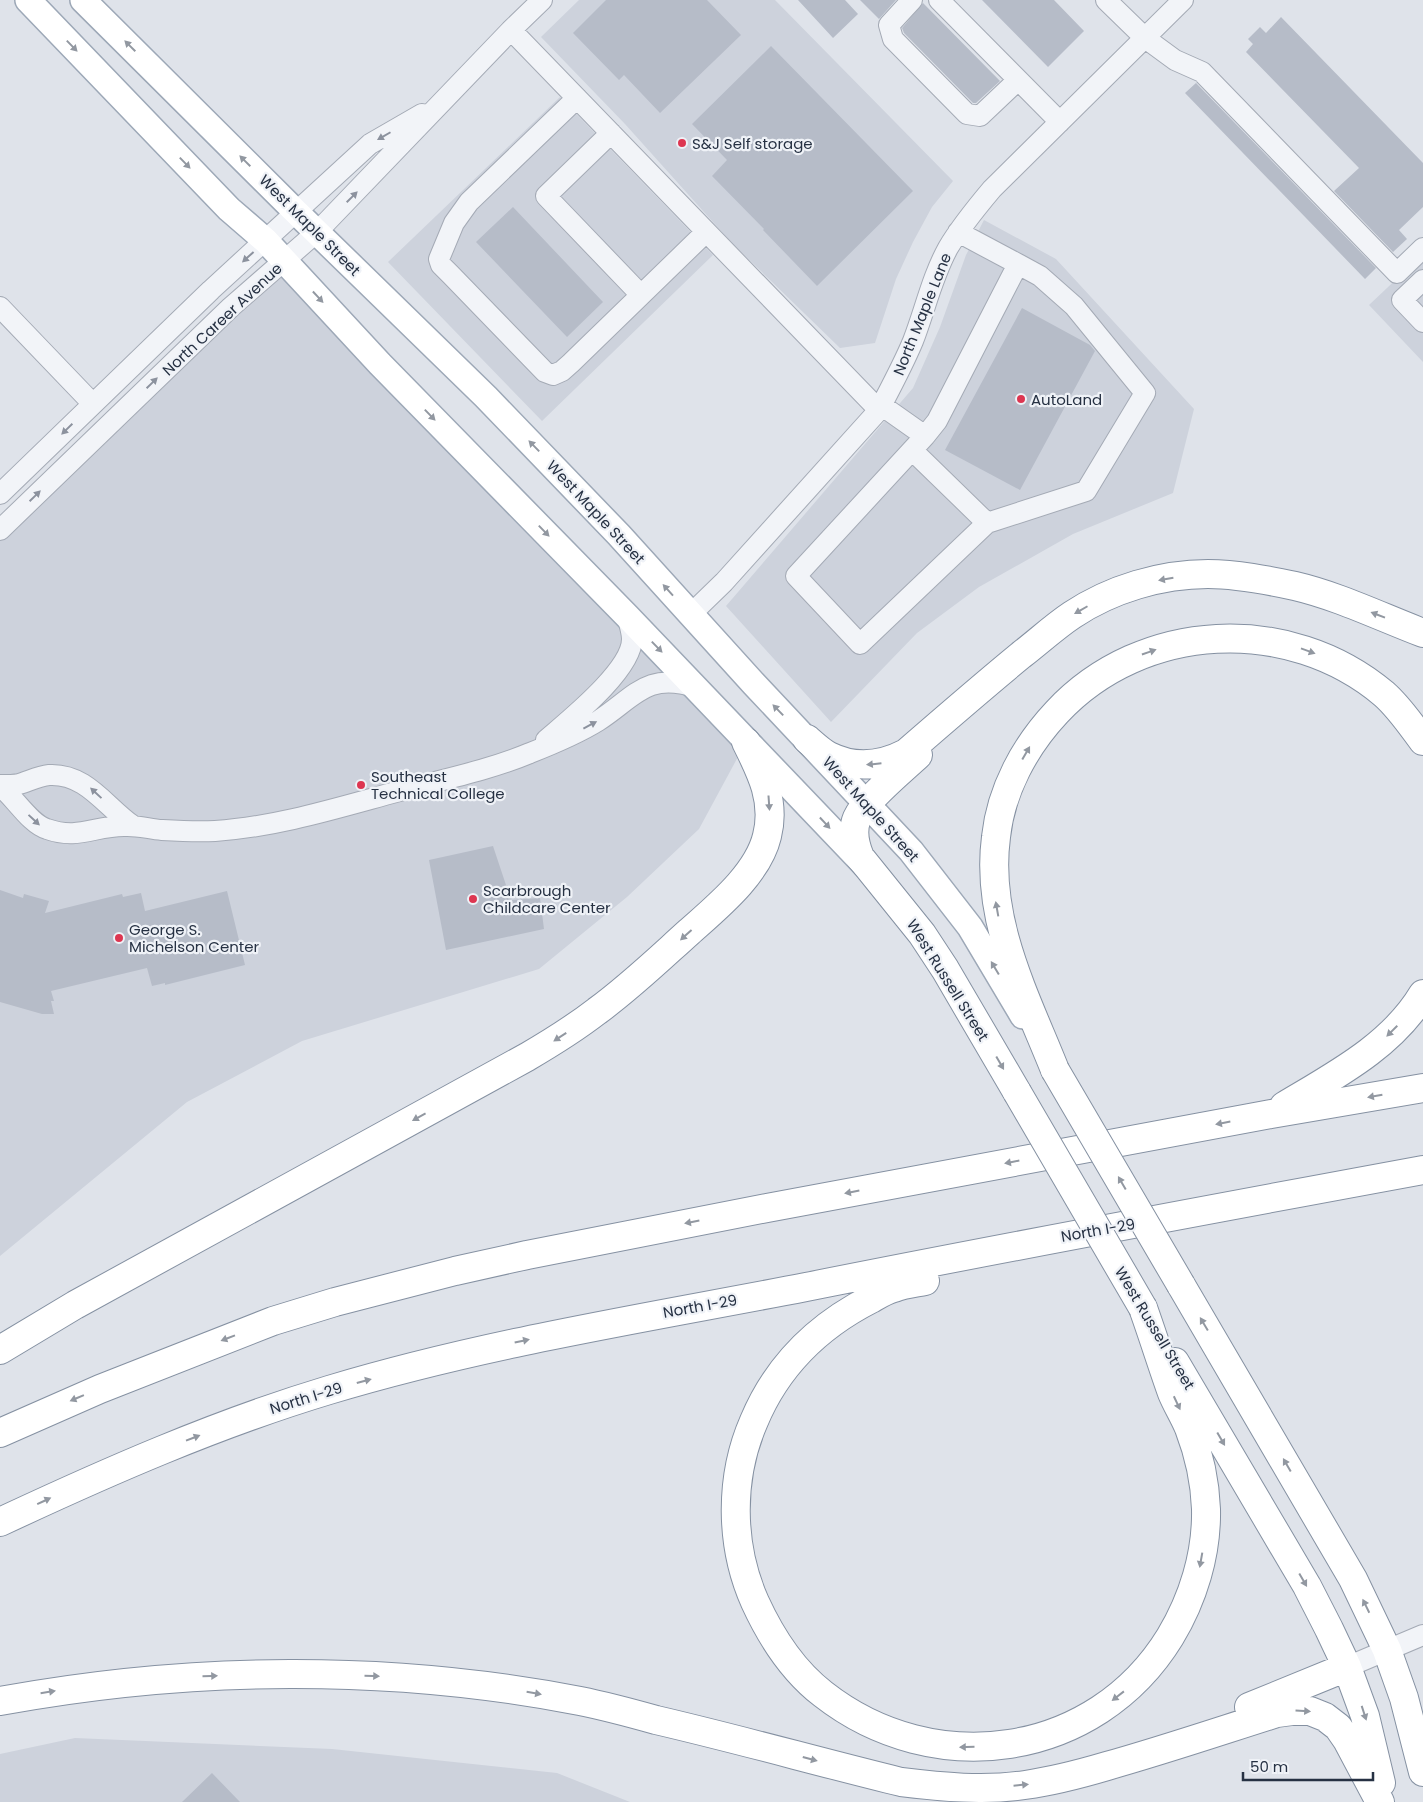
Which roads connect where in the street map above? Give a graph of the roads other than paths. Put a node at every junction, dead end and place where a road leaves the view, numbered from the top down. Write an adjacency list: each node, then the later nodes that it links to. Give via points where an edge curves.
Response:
1 (28, 0): 19 (main road, one-way to 19, via 229,209)
2 (84, 0): 15 (main road, West Maple Street, one-way to 2)
3 (542, 0): 8 (street, North Career Avenue)
4 (912, 0): 10 (street, via 889,26 893,39 967,114 980,116)
5 (939, 0): 10 (street)
6 (1106, 0): 9 (street)
7 (1183, 0): 9 (street, North Maple Lane)
8 (511, 30): 11 (street); 12 (street, North Career Avenue)
9 (1145, 38): 13 (street, North Maple Lane); 20 (street, via 1175,60 1202,72 1397,273)
10 (1018, 80): 13 (street)
11 (577, 98): 14 (street); 24 (street, via 469,202 454,223 440,258 441,265 545,372 553,375 571,363)
12 (441, 103): 15 (street, North Career Avenue, one-way to 15, via 370,144); 16 (street, North Career Avenue, one-way to 12)
13 (1060, 122): 18 (street, North Maple Lane, via 992,189)
14 (611, 134): 17 (street); 24 (street, via 546,196)
15 (296, 212): 16 (main road, West Maple Street); 19 (street, North Career Avenue)
16 (317, 232): 21 (street, North Career Avenue); 33 (main road, West Maple Street, one-way to 16, via 620,535 523,434)
17 (706, 232): 24 (street); 28 (street)
18 (958, 232): 22 (street); 28 (street, North Maple Lane, via 933,282 897,378)
19 (266, 241): 21 (main road); 27 (street, North Career Avenue, one-way to 27)
20 (1423, 248)
21 (284, 262): 32 (street, North Career Avenue, one-way to 21, via 231,307); 34 (main road, one-way to 34)
22 (1018, 264): 29 (street, via 937,421); 31 (street, via 1040,276 1074,306 1145,393 1086,491)
23 (1423, 280): 26 (street, via 1402,300)
24 (641, 295)
25 (0, 307): 27 (street)
26 (1423, 322)
27 (93, 404): 30 (street, North Career Avenue, one-way to 30)
28 (880, 408): 29 (street); 33 (street, North Maple Lane, via 724,582)
29 (918, 443): 31 (street); 31 (street, via 796,576 860,644)
30 (0, 494)
31 (987, 523)
32 (0, 530)
33 (690, 615): 38 (main road, West Maple Street, one-way to 33)
34 (627, 616): 37 (main road, one-way to 37); 41 (street, via 632,639 621,666 573,716)
35 (1423, 633): 36 (highway, one-way to 36, via 1297,587 1208,574 1148,582 1096,601 1072,615)
36 (1024, 653): 38 (highway, one-way to 38, via 906,753 890,761 875,765 844,761 828,756); 43 (highway, West Russell Street)
37 (695, 687): 40 (main road); 41 (street, one-way to 37, via 598,721 645,686 678,682)
38 (807, 739): 43 (main road, West Maple Street)
39 (1423, 741): 47 (highway, one-way to 39, via 1000,926 993,866 1002,806 1013,777 1036,737 1066,702 1111,669 1147,652 1177,643 1210,638 1272,641 1332,660 1360,676 1385,695)
40 (746, 742): 45 (main road, one-way to 45); 53 (highway, one-way to 53, via 769,795 768,836 760,856 722,902 628,987 597,1012 527,1057 75,1305)
41 (530, 753): 44 (street, via 491,767 337,808 245,828 186,831)
42 (0, 786): 44 (street, one-way to 42, via 93,790 71,777 46,775); 44 (street, one-way to 44, via 34,822 55,832 70,835)
43 (867, 804): 45 (highway, West Russell Street, via 857,819 854,834 860,857); 47 (main road, West Maple Street, one-way to 43, via 965,920 911,851)
44 (132, 825)
45 (876, 878): 52 (highway, West Russell Street, one-way to 52, bridge, via 931,948)
46 (1423, 994): 49 (highway, one-way to 49, via 1404,1019 1372,1050)
47 (1055, 1070): 57 (highway, one-way to 47, bridge, via 1353,1579)
48 (1423, 1088): 49 (highway, one-way to 49)
49 (1271, 1114): 54 (highway, one-way to 54, via 776,1206 446,1273 273,1321 100,1388)
50 (1423, 1170): 51 (highway, North I-29)
51 (1056, 1237): 52 (highway, one-way to 51, via 1198,1453 1206,1510 1200,1561 1191,1595 1162,1650 1142,1675 1089,1716 1058,1732 1028,1741 961,1748 930,1744 870,1725 820,1693 798,1671 768,1629 750,1590 741,1560 736,1529 736,1493 741,1458 761,1403 798,1352 821,1330 854,1308 894,1287 1000,1267); 55 (highway, North I-29, one-way to 51, via 162,1449 329,1390 504,1345)
52 (1143, 1308): 58 (highway, West Russell Street, one-way to 58, via 1306,1586)
53 (0, 1350)
54 (0, 1433)
55 (0, 1522)
56 (1423, 1635): 57 (street)
57 (1387, 1650): 58 (street); 61 (highway, via 1404,1698)
58 (1347, 1667): 60 (highway); 63 (highway, West Russell Street, one-way to 63, via 1365,1716)
59 (0, 1701): 60 (highway, one-way to 60, via 100,1685 206,1676 375,1676 471,1684 582,1702 901,1782 982,1788 1025,1785)
60 (1105, 1767): 62 (highway, one-way to 62, via 1277,1713 1310,1711 1338,1727)
61 (1423, 1772)
62 (1380, 1802)
63 (1384, 1802)

